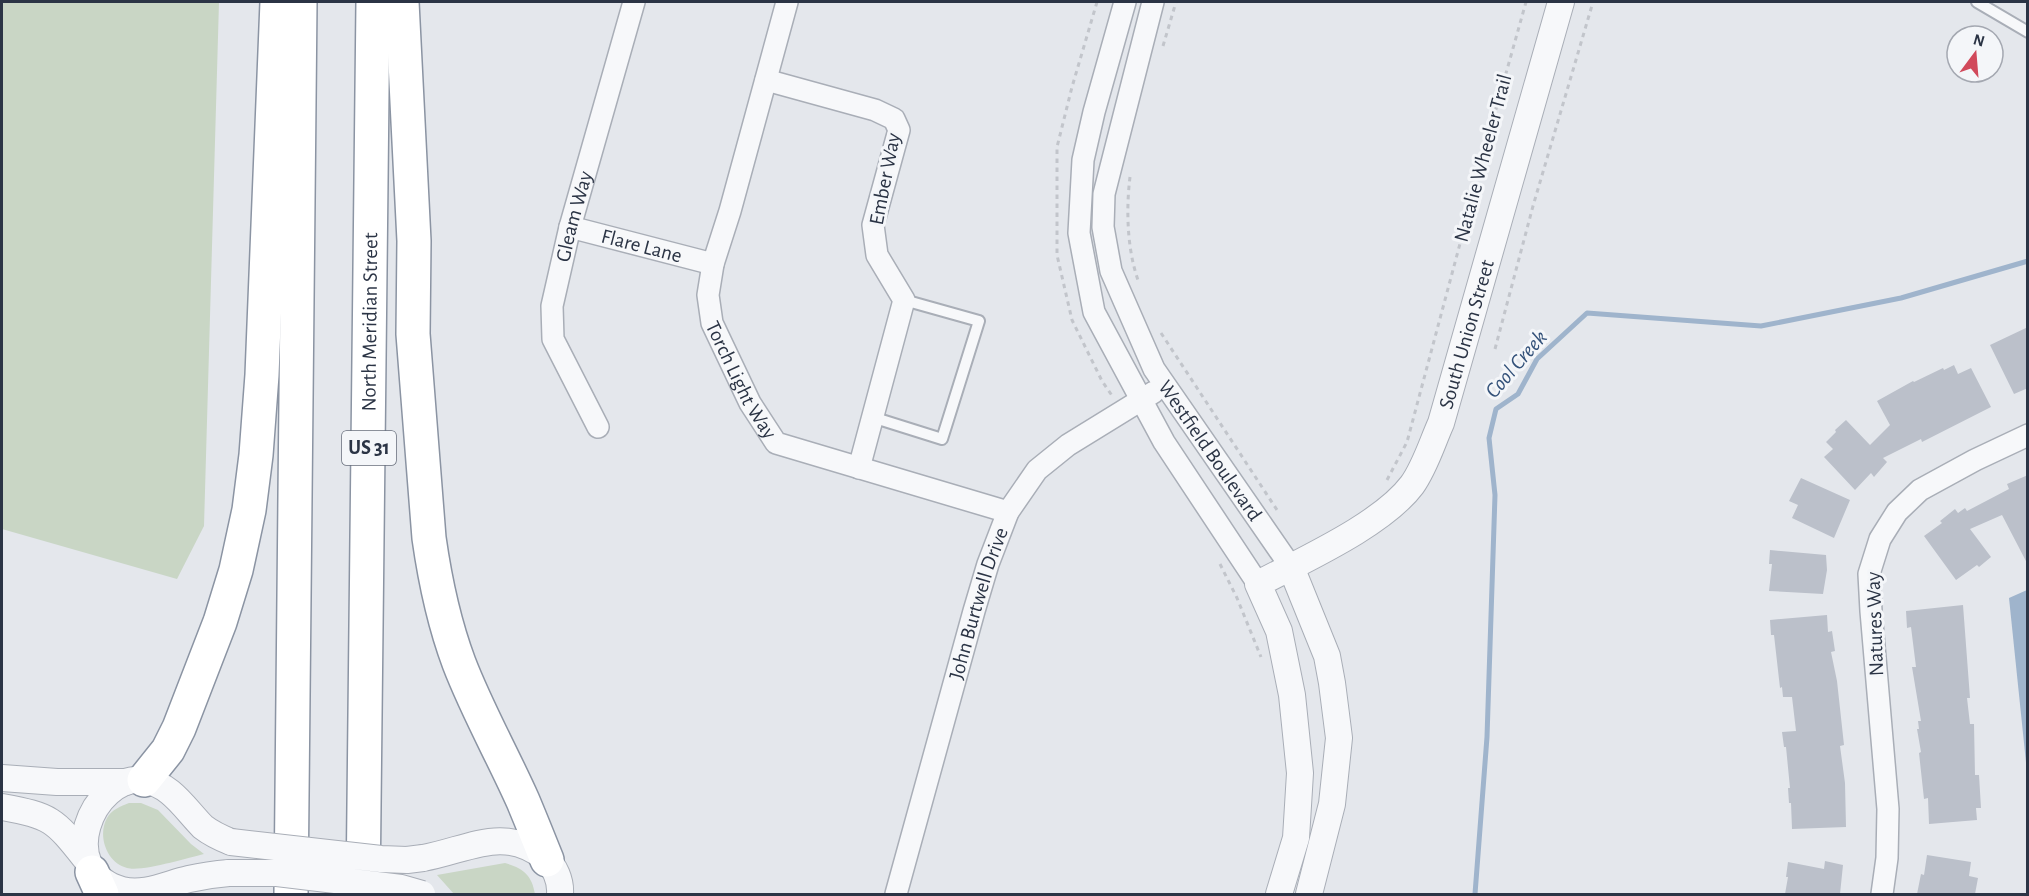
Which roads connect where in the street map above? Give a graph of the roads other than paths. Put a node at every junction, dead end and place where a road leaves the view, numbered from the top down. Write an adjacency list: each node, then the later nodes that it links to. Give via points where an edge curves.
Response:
1 (277, 2): 26 (highway, via 263,365 249,510 220,622 184,718 168,750)
2 (300, 2): 30 (highway)
3 (373, 2): 31 (highway, North Meridian Street / US 31)
4 (402, 2): 29 (highway, via 414,240 413,334 433,570 472,697)
5 (634, 2): 13 (street, Gleam Way)
6 (787, 2): 12 (street, Torch Light Way)
7 (1125, 2): 17 (street, Westfield Boulevard, via 1083,160 1079,233 1094,312)
8 (1153, 2): 16 (street, Westfield Boulevard, via 1104,194 1103,227 1111,271 1154,369)
9 (1561, 2): 23 (street, South Union Street, via 1442,423 1423,464 1411,485 1384,512)
10 (1977, 2): 11 (lane)
11 (2028, 32)
12 (766, 80): 14 (street, Torch Light Way); 15 (street, Ember Way, via 875,110 894,119 899,129 873,225 877,255)
13 (570, 227): 14 (street, Flare Lane); 19 (street, Gleam Way, via 552,306 554,339)
14 (713, 264): 21 (street, Torch Light Way, via 708,295 712,323 750,403 776,443)
15 (904, 300): 18 (street); 18 (lane, via 979,321 942,439)
16 (1166, 386): 17 (street, John Burtwell Drive); 23 (street, Westfield Boulevard)
17 (1142, 399): 22 (street, John Burtwell Drive, via 1068,445 1037,470); 24 (street, Westfield Boulevard, via 1164,442)
18 (872, 417): 21 (street)
19 (598, 427)
20 (2028, 435): 36 (street, Natures Way, via 1920,490 1897,512 1880,539 1869,574 1888,809)
21 (859, 468): 22 (street, Torch Light Way)
22 (1008, 512): 33 (street, John Burtwell Drive, via 988,564)
23 (1290, 567): 24 (street, South Union Street); 35 (street, Westfield Boulevard, via 1327,656 1339,738 1332,804)
24 (1258, 584): 34 (street, Westfield Boulevard, via 1279,631 1292,695 1300,773 1296,838)
25 (2, 778): 26 (street)
26 (134, 781): 28 (street, via 104,797 95,809 87,829); 29 (street, bridge, via 157,784 172,793 210,832 231,842 407,860 505,840 535,851)
27 (2, 807): 28 (street, via 49,819 59,826)
28 (93, 875): 32 (street, bridge, via 122,890 137,892 187,879 260,872 401,888)
29 (559, 884)
30 (291, 894)
31 (363, 894)
32 (422, 894)
33 (897, 894)
34 (1279, 894)
35 (1309, 894)
36 (1882, 894)

